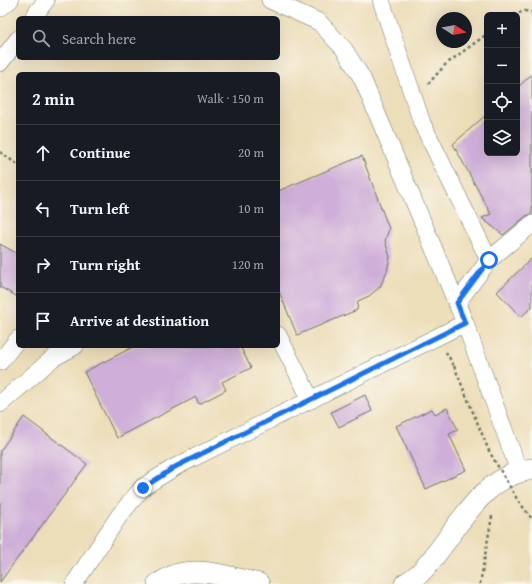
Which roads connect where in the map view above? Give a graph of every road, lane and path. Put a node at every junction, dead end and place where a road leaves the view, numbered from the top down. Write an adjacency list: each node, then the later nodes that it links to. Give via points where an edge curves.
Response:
1 (10, 0): 4 (street)
2 (46, 0): 8 (street)
3 (381, 0): 12 (street)
4 (0, 8)
5 (275, 8): 17 (street, via 319,22 344,49 362,78)
6 (532, 12): 7 (path)
7 (520, 13)
8 (34, 16)
9 (484, 36): 12 (path, via 446,64)
10 (16, 42): 11 (street)
11 (0, 63)
12 (414, 99): 16 (street, via 422,123)
13 (0, 152): 14 (path)
14 (16, 164)
15 (532, 224): 16 (street)
16 (489, 260): 17 (street)
17 (457, 303): 18 (street)
18 (465, 323): 24 (street); 26 (street, via 514,454)
19 (280, 339): 24 (street)
20 (16, 342): 22 (street)
21 (71, 348): 25 (street, via 53,358)
22 (0, 362)
23 (454, 366): 28 (path, bridge, via 489,450 517,499)
24 (311, 400): 29 (street, via 175,467 143,488 119,516)
25 (0, 404)
26 (526, 470): 27 (street)
27 (496, 484): 32 (street, via 468,510 422,572); 33 (path)
28 (532, 519)
29 (74, 584)
30 (158, 584): 31 (street, via 178,574 192,573 211,574)
31 (259, 584)
32 (405, 584)
33 (480, 584)

